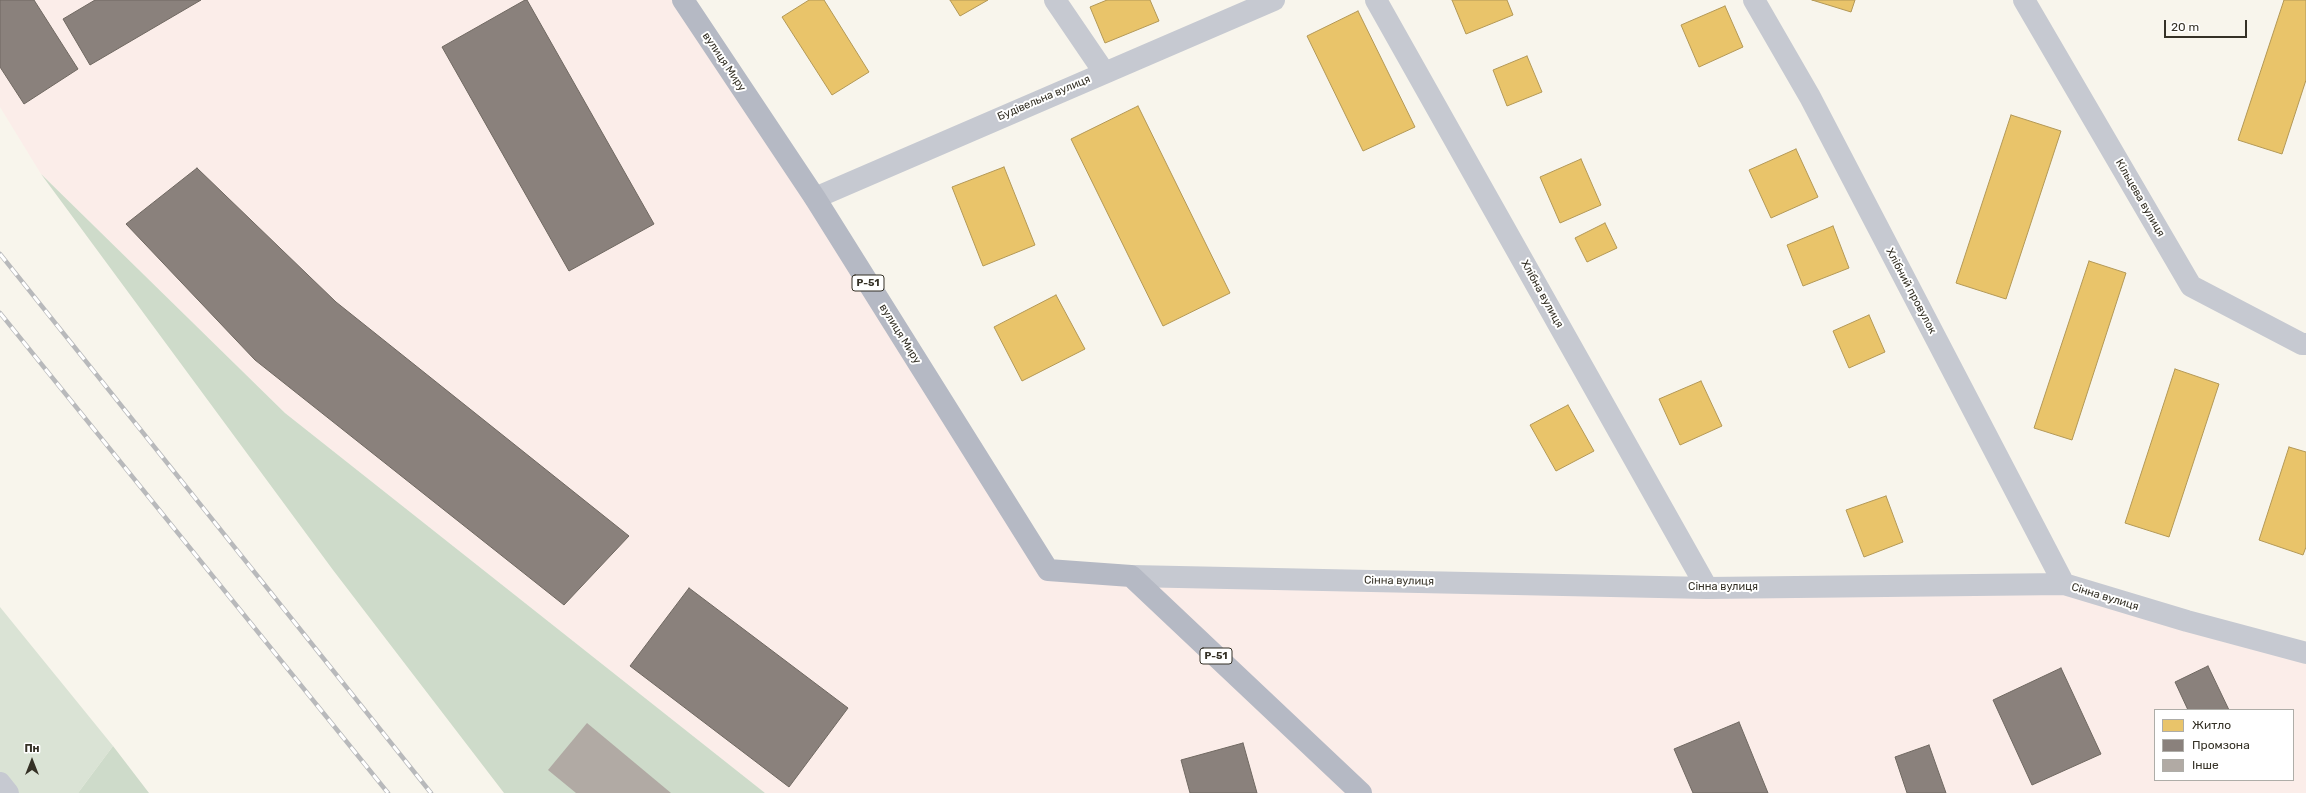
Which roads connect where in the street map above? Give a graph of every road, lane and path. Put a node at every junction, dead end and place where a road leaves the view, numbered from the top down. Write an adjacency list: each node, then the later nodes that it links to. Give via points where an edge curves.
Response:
1 (683, 0): 8 (main road, вулиця Миру / Р-51)
2 (1055, 0): 7 (street)
3 (1274, 0): 7 (street, Будівельна вулиця)
4 (1376, 0): 12 (street, Хлібна вулиця)
5 (1754, 0): 11 (street, Хлібний провулок, via 1810,97)
6 (2024, 0): 9 (street, Кільцева вулиця, via 2191,286)
7 (1104, 72): 8 (street, Будівельна вулиця)
8 (815, 198): 10 (main road, вулиця Миру / Р-51, via 1048,570)
9 (2306, 344)
10 (1131, 576): 12 (street, Сінна вулиця); 16 (main road, Р-51)
11 (2064, 584): 12 (street, Сінна вулиця); 13 (street, Сінна вулиця)
12 (1707, 588)
13 (2306, 653)
14 (0, 783): 15 (street)
15 (8, 793)
16 (1362, 793)

